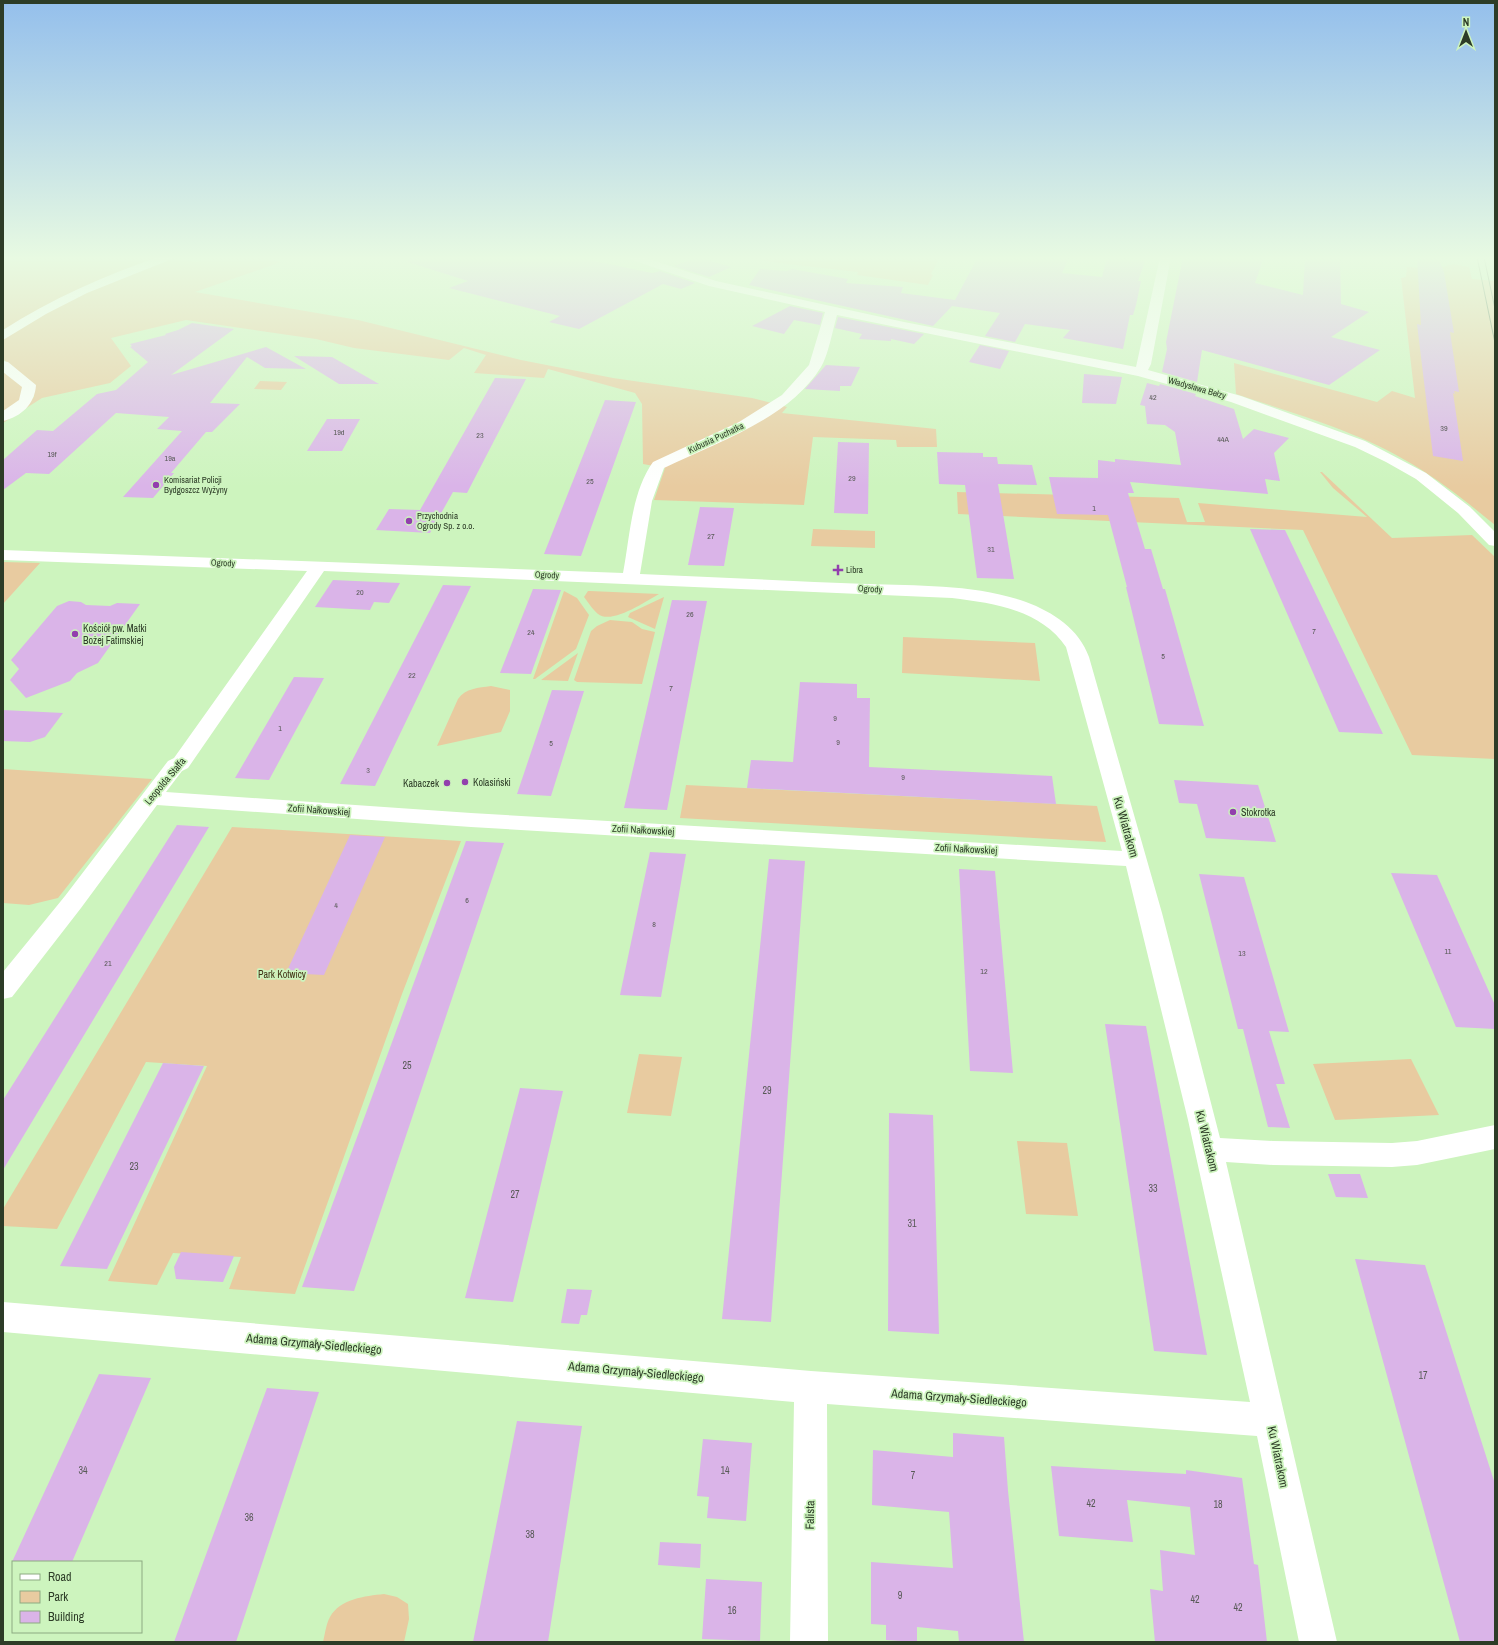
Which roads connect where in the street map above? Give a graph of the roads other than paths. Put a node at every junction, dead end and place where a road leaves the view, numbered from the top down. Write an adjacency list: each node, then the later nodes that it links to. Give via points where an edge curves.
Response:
1 (825, 334): 10 (street, Kubusia Puchatka, via 815,366 787,398 744,426 658,465 644,501)
2 (947, 334): 5 (street, Władysława Bełzy)
3 (1150, 334): 5 (street)
4 (3, 365): 6 (street, via 29,385 29,392 22,405)
5 (1140, 372): 7 (street, Władysława Bełzy, via 1236,399 1360,444 1421,476 1464,510)
6 (3, 417)
7 (1495, 541)
8 (3, 555): 9 (street, Ogrody)
9 (320, 566): 10 (street, Ogrody); 12 (street, Leopolda Staffa, via 181,763 175,766)
10 (631, 579): 11 (street, Ogrody, via 981,596 1027,608 1049,620)
11 (1075, 645): 13 (street, Ku Wiatrakom)
12 (150, 798): 13 (street, Zofii Nałkowskiej, via 479,821); 14 (street, Leopolda Staffa, via 73,902)
13 (1136, 859): 16 (street, Ku Wiatrakom)
14 (3, 990)
15 (1495, 1137): 16 (street, via 1392,1156)
16 (1209, 1149): 19 (street, Ku Wiatrakom)
17 (3, 1317): 18 (street, Adama Grzymały-Siedleckiego)
18 (811, 1387): 19 (street, Adama Grzymały-Siedleckiego); 20 (street, Falista)
19 (1270, 1420): 21 (street, Ku Wiatrakom)
20 (809, 1642)
21 (1318, 1642)

